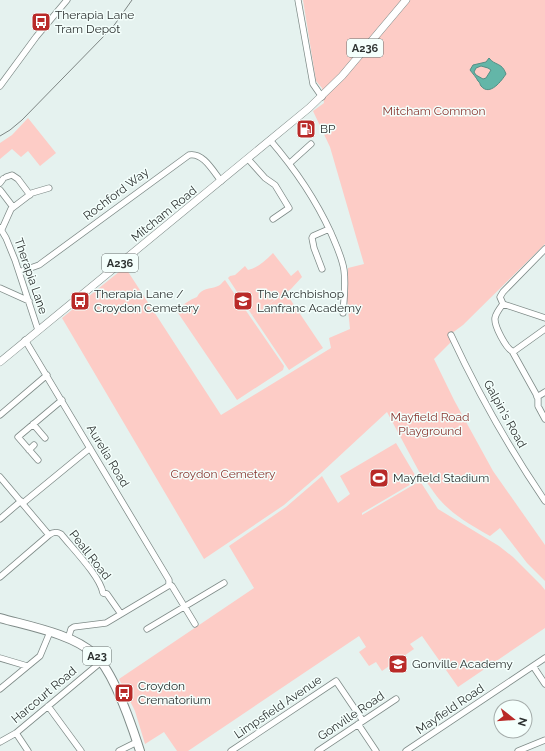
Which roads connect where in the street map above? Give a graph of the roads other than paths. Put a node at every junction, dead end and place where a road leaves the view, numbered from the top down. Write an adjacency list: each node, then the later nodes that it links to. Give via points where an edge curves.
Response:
1 (67, 0): 4 (street, via 36,36)
2 (298, 0): 5 (street, via 313,84)
3 (406, 0): 5 (main road, A236)
4 (0, 86)
5 (322, 97): 6 (main road, Mitcham Road / A236)
6 (270, 140): 8 (main road, Mitcham Road / A236); 9 (street)
7 (311, 144): 9 (street)
8 (248, 159): 11 (main road, Mitcham Road / A236); 16 (street, via 264,178 275,186 291,210)
9 (290, 163): 18 (street)
10 (3, 180): 14 (street, via 13,172)
11 (221, 181): 21 (street, Rochford Way, via 201,157 189,155 44,262); 28 (main road, Mitcham Road / A236)
12 (48, 188): 14 (street)
13 (0, 190): 15 (street)
14 (30, 194): 15 (street)
15 (13, 207): 17 (street)
16 (274, 219)
17 (1, 228): 21 (street, Therapia Lane)
18 (329, 229): 20 (street, via 312,238); 25 (street, via 344,270)
19 (545, 248): 24 (street, via 503,292 500,297)
20 (322, 269)
21 (19, 272): 23 (street, Therapia Lane)
22 (0, 288): 23 (street)
23 (28, 301): 28 (street, Therapia Lane)
24 (503, 304): 26 (street); 31 (street, via 495,323 507,348)
25 (343, 313)
26 (545, 318)
27 (545, 329): 31 (street)
28 (38, 330): 30 (main road, Mitcham Road / A236)
29 (451, 335): 44 (street, Galpin's Road, via 510,446)
30 (25, 340): 32 (main road, Mitcham Road / A236); 33 (street, Aurelia Road)
31 (513, 352): 35 (street)
32 (0, 362)
33 (47, 375): 36 (street, Aurelia Road); 37 (street)
34 (545, 392): 35 (street)
35 (537, 397): 38 (street, via 538,406)
36 (62, 400): 39 (street); 41 (street, Aurelia Road)
37 (0, 415)
38 (545, 419)
39 (33, 424): 40 (street); 42 (street, via 18,437 32,448)
40 (45, 438)
41 (90, 448): 45 (street); 50 (street, Aurelia Road)
42 (38, 460)
43 (0, 476): 45 (street)
44 (545, 501)
45 (22, 502): 46 (street); 47 (street)
46 (0, 519)
47 (49, 535): 48 (street, Peall Road); 52 (street, Peall Road, via 56,532 61,534)
48 (0, 576)
49 (224, 583): 51 (street)
50 (169, 584): 51 (street, Aurelia Road); 52 (street)
51 (185, 607): 54 (street, Aurelia Road); 55 (street)
52 (121, 614): 57 (street, via 104,623 74,627)
53 (0, 618): 56 (highway, A23)
54 (195, 624)
55 (147, 629)
56 (50, 632): 57 (highway, A23); 61 (street, via 41,655)
57 (68, 639): 60 (highway, A23, via 88,649)
58 (0, 658): 61 (street)
59 (545, 658): 62 (street, Mayfield Road)
60 (101, 662): 66 (street, Harcourt Road); 71 (highway, A23, via 117,690)
61 (28, 666): 64 (street)
62 (533, 666): 63 (street); 79 (street, Mayfield Road)
63 (545, 684)
64 (0, 689)
65 (396, 699): 67 (street, Gonville Road)
66 (48, 706): 68 (street, Harcourt Road); 73 (street)
67 (361, 722): 76 (street, Limpsfield Avenue, via 336,681); 77 (street, Gonville Road); 78 (street, via 363,732)
68 (16, 733): 70 (street, Harcourt Road); 72 (street)
69 (545, 740): 80 (street)
70 (0, 742)
71 (137, 742): 74 (street); 75 (highway, A23)
72 (28, 751)
73 (81, 751)
74 (119, 751)
75 (140, 751)
76 (231, 751)
77 (318, 751)
78 (376, 751)
79 (406, 751)
80 (518, 751)

